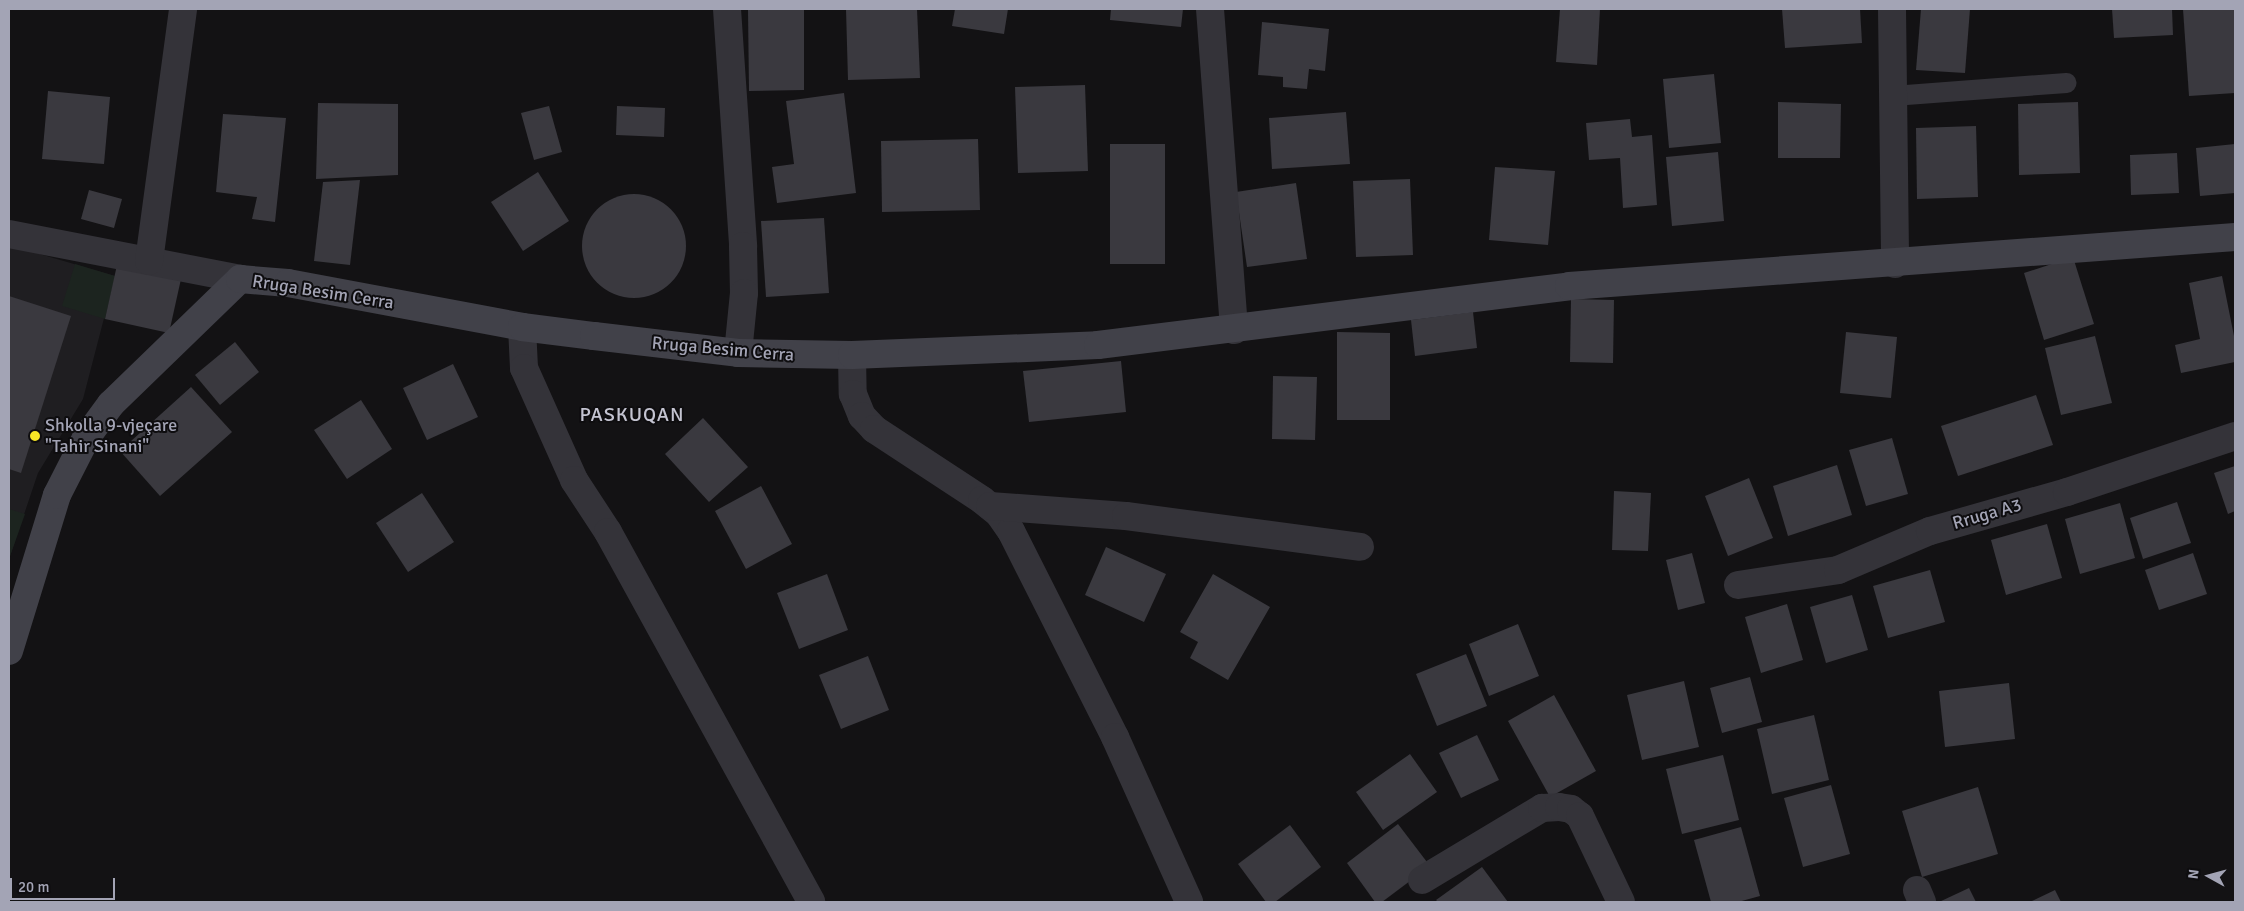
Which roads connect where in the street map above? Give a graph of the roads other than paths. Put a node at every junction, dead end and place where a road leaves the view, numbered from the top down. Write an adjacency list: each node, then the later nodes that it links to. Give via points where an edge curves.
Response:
1 (183, 9): 9 (street)
2 (727, 9): 14 (street, via 743,246 744,293)
3 (1210, 9): 13 (street)
4 (1892, 9): 6 (street)
5 (2066, 83): 6 (lane)
6 (1893, 96): 10 (street)
7 (9, 234): 9 (street)
8 (2235, 237): 10 (street, Rruga Besim Cerra)
9 (149, 261): 11 (street)
10 (1895, 264): 13 (street, Rruga Besim Cerra, via 1569,286)
11 (240, 279): 12 (street, Rruga Besim Cerra, via 288,283); 20 (street, Rruga Besim Cerra, via 111,404 86,438 57,495)
12 (522, 327): 14 (street, Rruga Besim Cerra); 22 (street, via 524,368 574,480 608,532)
13 (1234, 330): 15 (street, Rruga Besim Cerra, via 1098,345)
14 (738, 353): 15 (street, Rruga Besim Cerra)
15 (852, 355): 17 (street, via 853,394 862,416 874,429)
16 (2235, 436): 19 (street, Rruga A3, via 2067,492 1930,531 1838,570)
17 (990, 506): 18 (street, via 1126,516); 23 (street, via 1010,531 1115,737)
18 (1360, 547)
19 (1738, 585)
20 (9, 651)
21 (1422, 880): 24 (street, via 1542,808 1559,807 1571,809 1580,816)
22 (811, 902)
23 (1189, 902)
24 (1621, 902)

